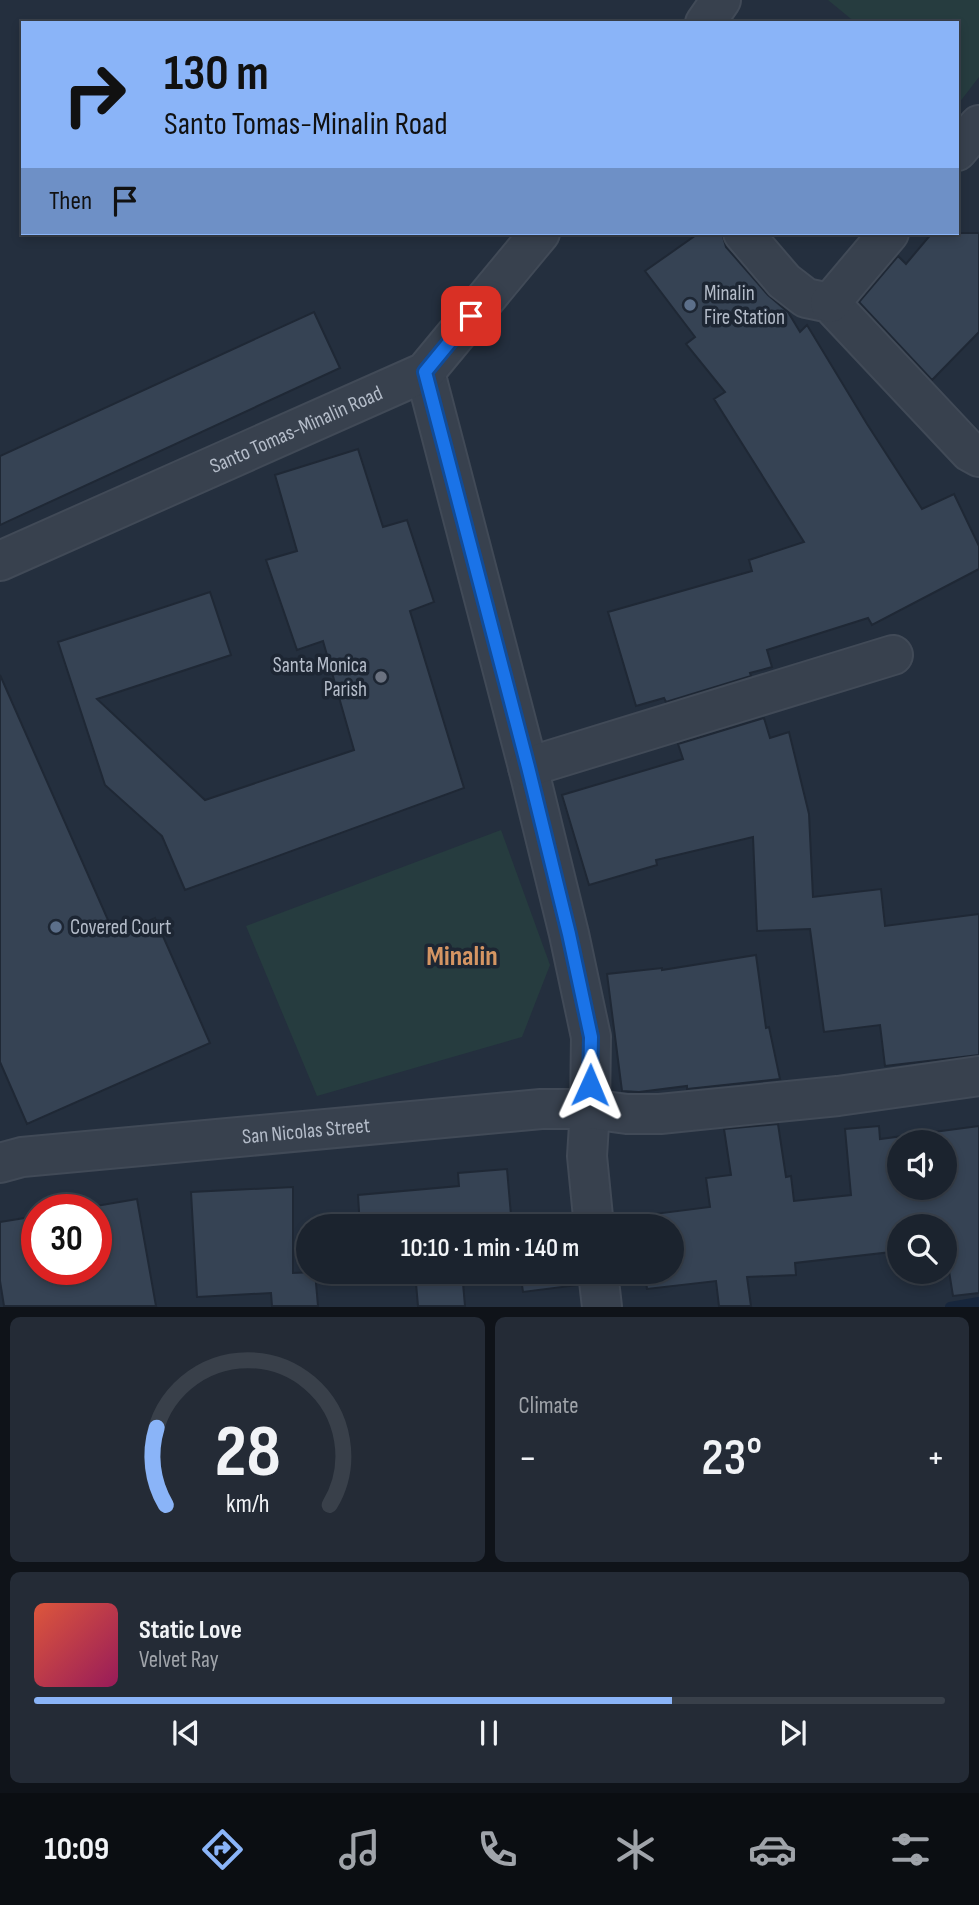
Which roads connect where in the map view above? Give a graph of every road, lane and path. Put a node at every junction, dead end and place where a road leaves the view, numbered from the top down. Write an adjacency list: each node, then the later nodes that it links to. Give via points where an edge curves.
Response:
1 (721, 0): 2 (street)
2 (706, 21)
3 (979, 125): 4 (street)
4 (959, 149)
5 (538, 235): 9 (street, Santo Tomas-Minalin Road)
6 (745, 235): 8 (street, via 784,281 806,298)
7 (886, 235): 8 (street)
8 (830, 303): 10 (street)
9 (425, 372): 11 (street, Santo Tomas-Minalin Road); 13 (street)
10 (979, 457)
11 (0, 561)
12 (893, 655): 13 (street)
13 (528, 767): 15 (street, via 591,1037)
14 (979, 1076): 15 (street, San Nicolas Street, via 660,1114)
15 (590, 1109): 16 (street, San Nicolas Street, via 541,1109); 17 (street, via 587,1156)
16 (7, 1153)
17 (593, 1214)

